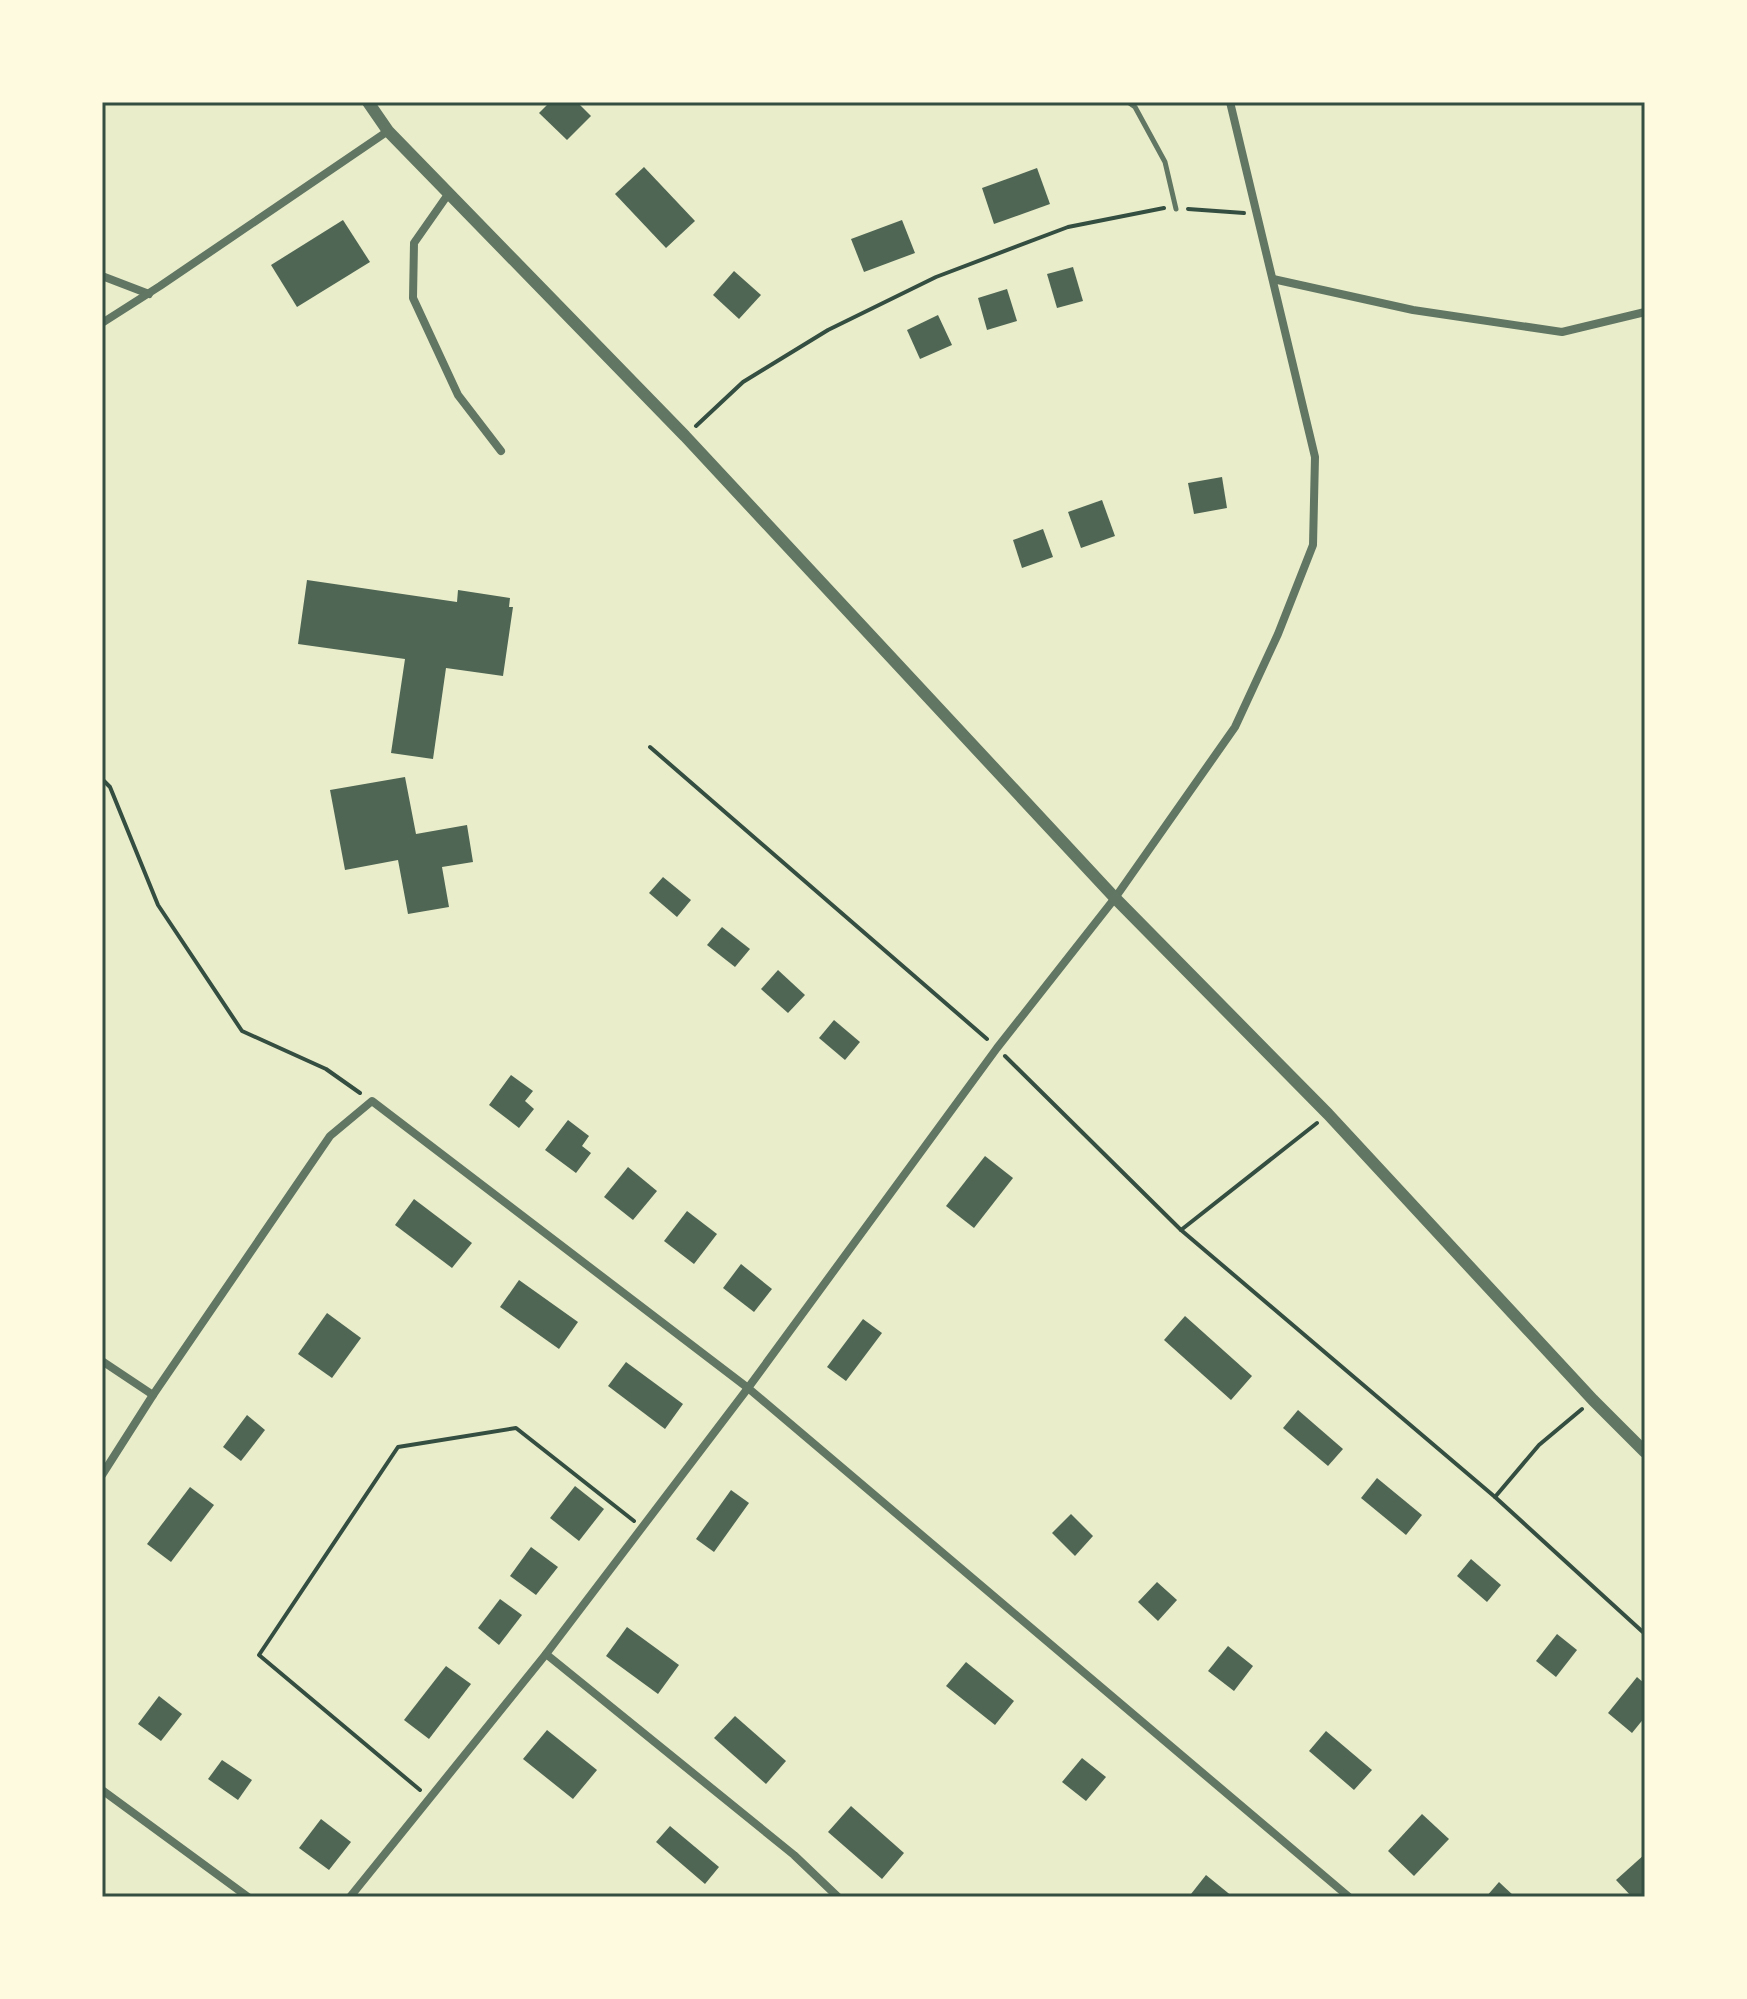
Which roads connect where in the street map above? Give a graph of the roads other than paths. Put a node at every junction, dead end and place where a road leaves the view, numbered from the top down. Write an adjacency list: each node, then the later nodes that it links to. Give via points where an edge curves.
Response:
1 (368, 102): 6 (street)
2 (775, 102): 3 (lane)
3 (803, 102)
4 (1128, 102): 8 (lane, via 1165,162)
5 (1230, 102): 10 (street)
6 (388, 131): 7 (street); 11 (street)
7 (449, 193): 14 (street, via 414,243 413,298 458,395); 15 (street, via 685,436)
8 (1176, 209)
9 (102, 276): 11 (street)
10 (1273, 279): 12 (street, via 1413,310 1562,332); 15 (street, via 1315,457 1313,545 1235,727)
11 (149, 294): 13 (street)
12 (1645, 312)
13 (102, 323)
14 (501, 451)
15 (1115, 898): 17 (street, via 997,1048); 19 (street, via 1328,1114)
16 (102, 1361): 18 (street)
17 (748, 1388): 18 (street, via 372,1101 330,1136); 21 (street); 26 (street)
18 (153, 1395): 20 (street)
19 (1645, 1452)
20 (102, 1475)
21 (546, 1654): 24 (street); 25 (street, via 794,1855)
22 (102, 1790): 23 (street)
23 (248, 1897)
24 (350, 1897)
25 (838, 1897)
26 (1349, 1897)

